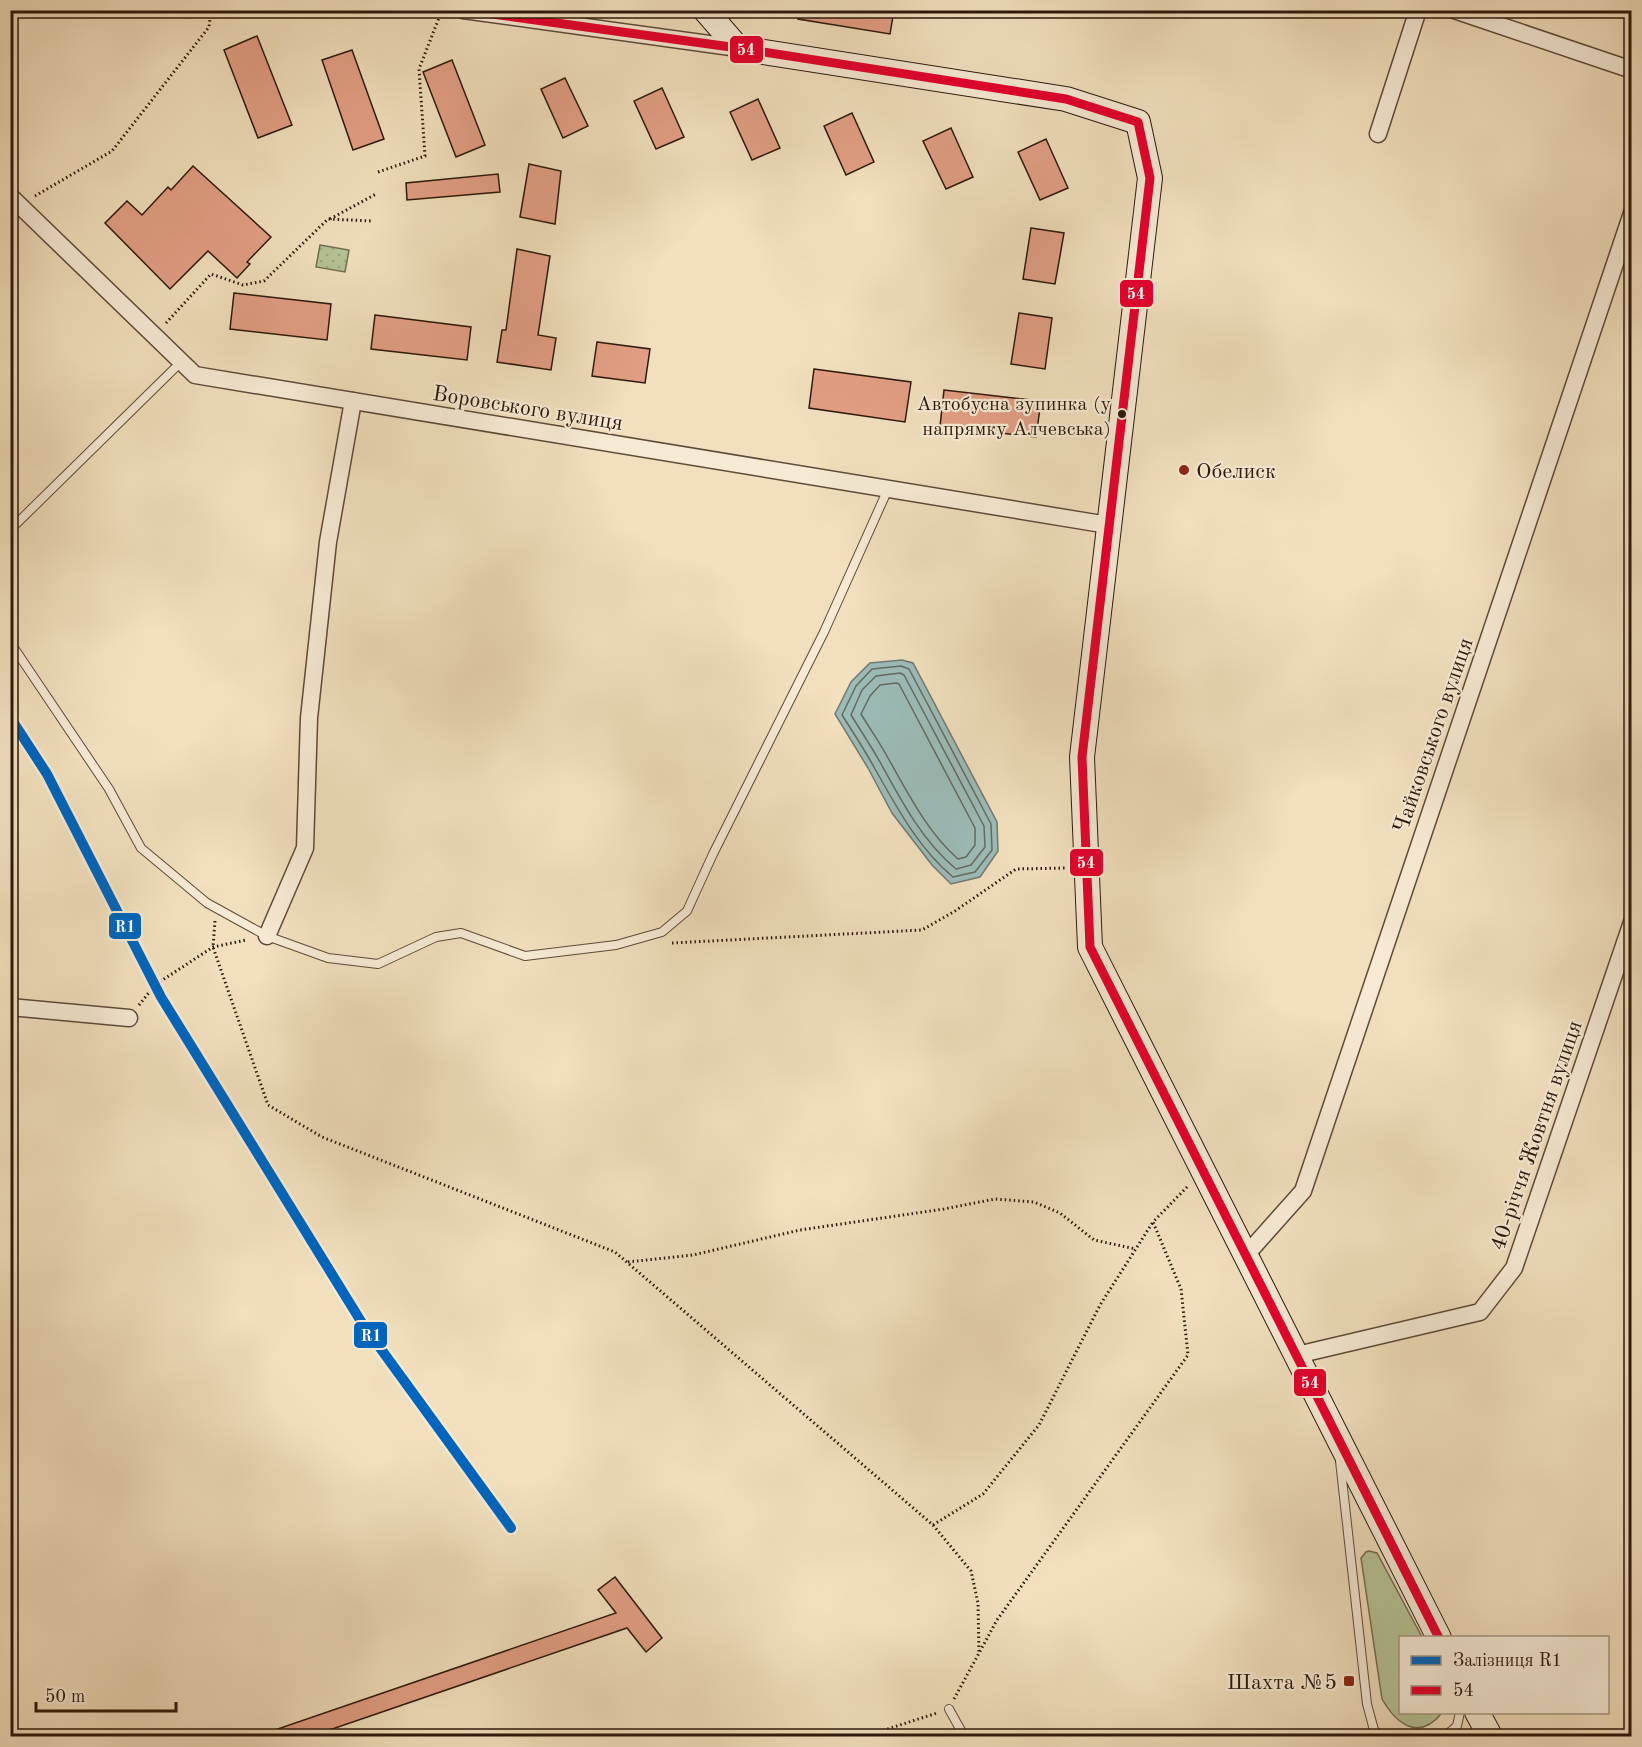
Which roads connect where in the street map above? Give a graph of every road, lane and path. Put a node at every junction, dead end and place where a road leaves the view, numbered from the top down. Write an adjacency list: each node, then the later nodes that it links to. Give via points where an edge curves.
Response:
1 (211, 10): 13 (path, via 209,27 112,151)
2 (442, 10): 11 (path, via 419,69 425,156)
3 (463, 10): 7 (street)
4 (705, 10): 8 (street)
5 (1418, 10): 10 (street)
6 (1454, 10): 9 (street)
7 (523, 15): 8 (street)
8 (738, 48): 21 (street, via 1066,99 1138,122 1150,178)
9 (1632, 70)
10 (1378, 134)
11 (378, 172)
12 (376, 194): 15 (path)
13 (14, 203): 17 (street, Воровського вулиця)
14 (1632, 213): 35 (street, Чайковського вулиця, via 1303,1191)
15 (328, 219): 16 (path); 17 (path, via 264,281 243,285 211,274)
16 (373, 221)
17 (154, 335): 18 (street, Воровського вулиця)
18 (181, 362): 19 (street, Воровського вулиця, via 195,375); 22 (lane)
19 (353, 401): 20 (street, Воровського вулиця); 27 (street, via 328,542 310,707 305,848)
20 (888, 489): 21 (street, Воровського вулиця); 27 (lane, via 824,632 687,911 662,932 616,945 525,956 461,933 436,937 378,964 328,958)
21 (1108, 525): 24 (street, via 1082,757)
22 (10, 530)
23 (10, 642): 25 (lane, via 109,789 141,848)
24 (1087, 867): 28 (path, via 1016,869 922,930); 32 (street, via 1090,947)
25 (216, 908): 27 (lane); 29 (path)
26 (1632, 922): 37 (street, 40-річчя Жовтня вулиця, via 1514,1268 1480,1312)
27 (267, 936): 29 (path)
28 (662, 943)
29 (213, 947): 31 (path, via 155,986); 36 (path, via 268,1105 322,1137 615,1252)
30 (10, 1007): 31 (street)
31 (129, 1018)
32 (1204, 1170): 33 (path); 35 (street)
33 (1153, 1222): 34 (path); 41 (path, via 1181,1289 1188,1355 997,1620)
34 (1136, 1249): 36 (path, via 1094,1240 1060,1213 1034,1202 995,1199 800,1230 693,1255); 39 (path, via 1100,1305 1039,1425 983,1494)
35 (1246, 1254): 37 (street)
36 (627, 1262): 39 (path)
37 (1297, 1355): 38 (street)
38 (1337, 1434): 40 (street); 47 (lane, via 1367,1704 1374,1730)
39 (933, 1525): 41 (path, via 970,1571 978,1604)
40 (1438, 1636)
41 (979, 1654): 42 (path)
42 (949, 1709): 45 (path); 46 (lane)
43 (1460, 1714): 48 (lane, via 1457,1726)
44 (1478, 1714): 49 (street)
45 (866, 1737)
46 (964, 1737)
47 (1380, 1737)
48 (1445, 1737)
49 (1490, 1737)

